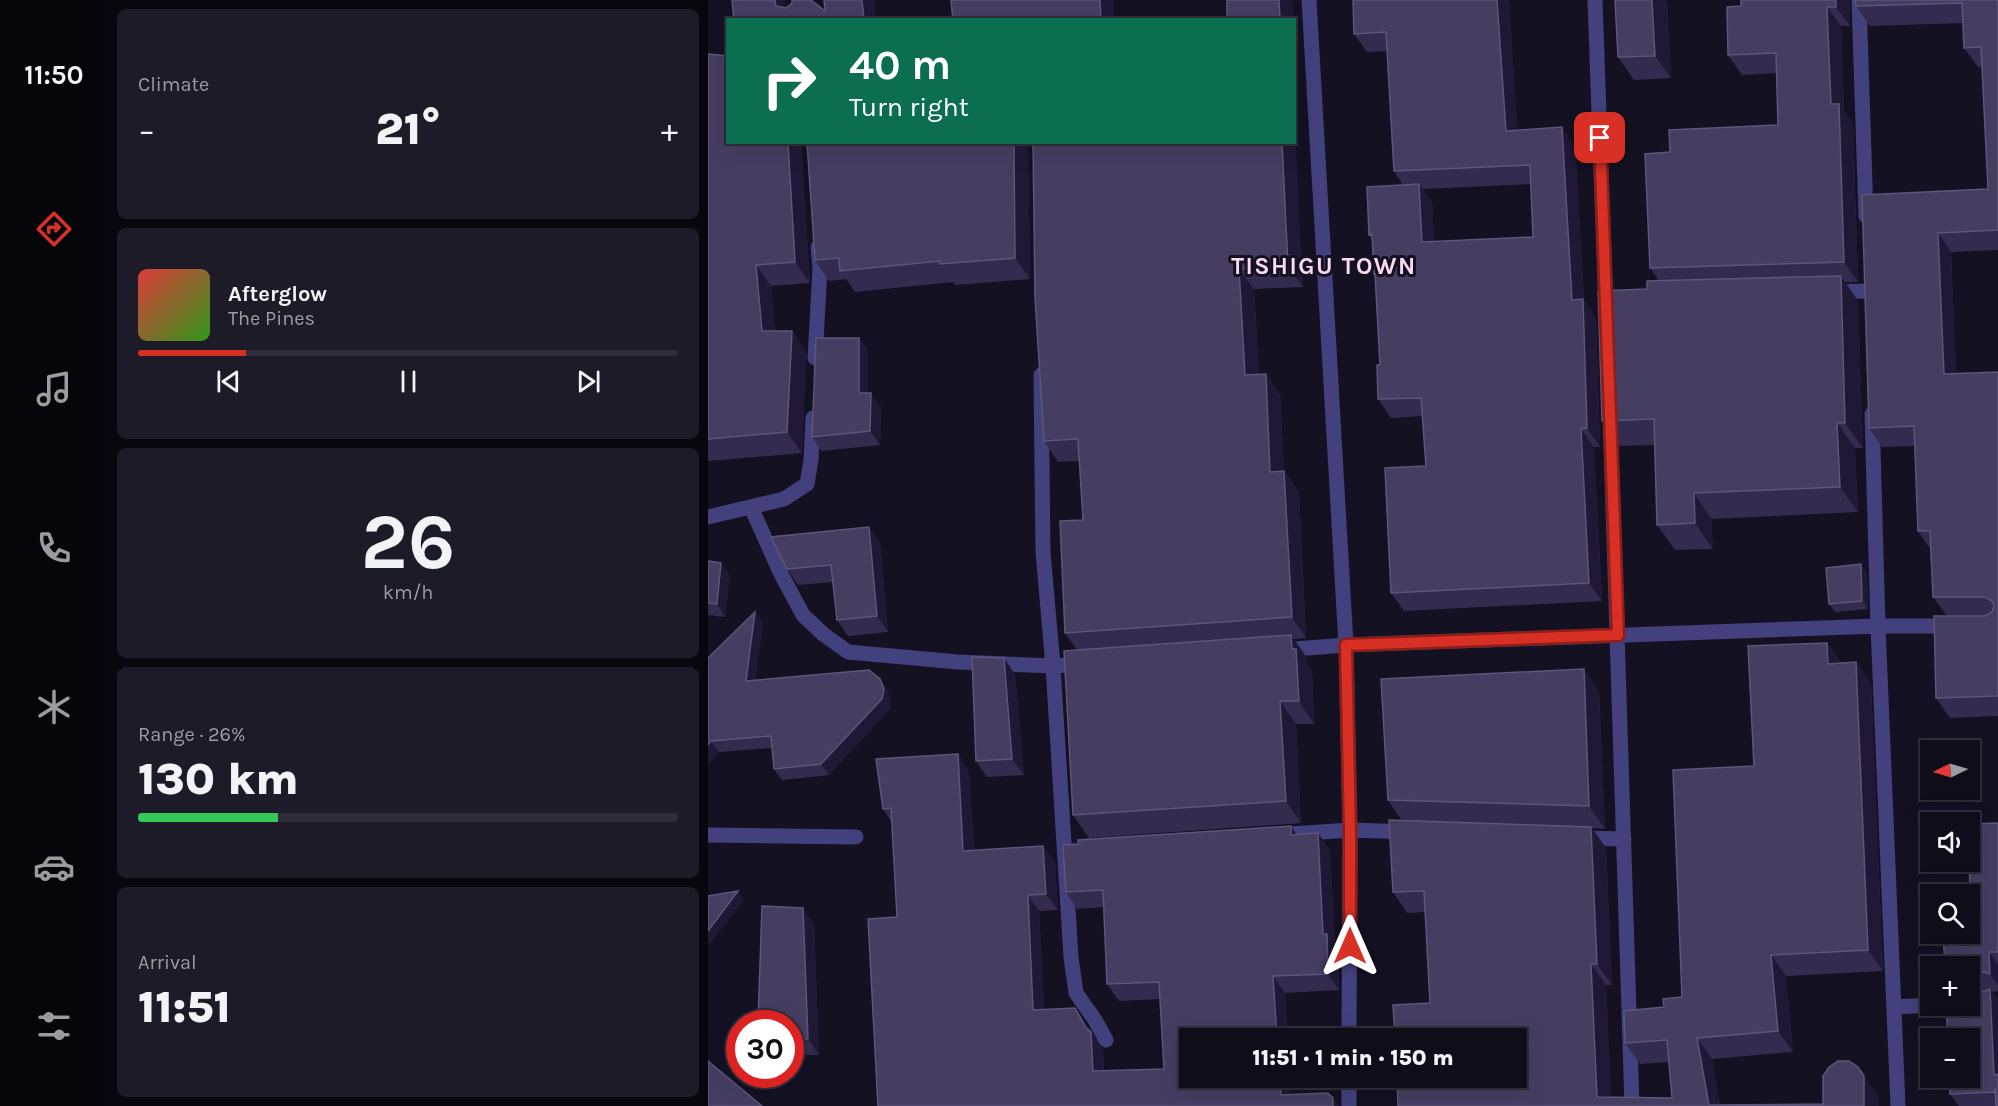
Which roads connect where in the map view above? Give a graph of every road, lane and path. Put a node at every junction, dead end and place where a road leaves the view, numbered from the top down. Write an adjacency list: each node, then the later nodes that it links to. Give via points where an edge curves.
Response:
1 (1309, 0): 19 (street)
2 (1595, 0): 8 (street, via 1612,299)
3 (1859, 0): 4 (street)
4 (1866, 233)
5 (817, 235): 10 (street, via 820,269)
6 (1868, 291): 7 (street)
7 (1820, 292)
8 (1607, 322)
9 (1040, 365): 22 (street, via 1043,552)
10 (814, 377)
11 (1871, 399): 16 (street)
12 (813, 400): 14 (street, via 807,484 784,499)
13 (1610, 403): 18 (street)
14 (751, 507): 15 (street); 22 (street, via 803,615 848,652)
15 (708, 517)
16 (1878, 626): 17 (street); 18 (street); 31 (street)
17 (1962, 626)
18 (1618, 635): 19 (street); 29 (street)
19 (1346, 645): 20 (street); 23 (street)
20 (1264, 651)
21 (1100, 663): 22 (street)
22 (1053, 666): 33 (street, via 1069,849 1069,935 1076,993)
23 (1350, 830): 24 (street); 26 (street); 32 (street)
24 (1422, 833)
25 (708, 835): 27 (street)
26 (1267, 836)
27 (856, 837)
28 (1565, 837): 29 (street)
29 (1624, 839): 36 (street)
30 (1920, 1006): 31 (street)
31 (1894, 1007): 37 (street)
32 (1349, 1028)
33 (1106, 1040)
34 (1349, 1088): 35 (street)
35 (1349, 1106)
36 (1632, 1106)
37 (1898, 1106)

